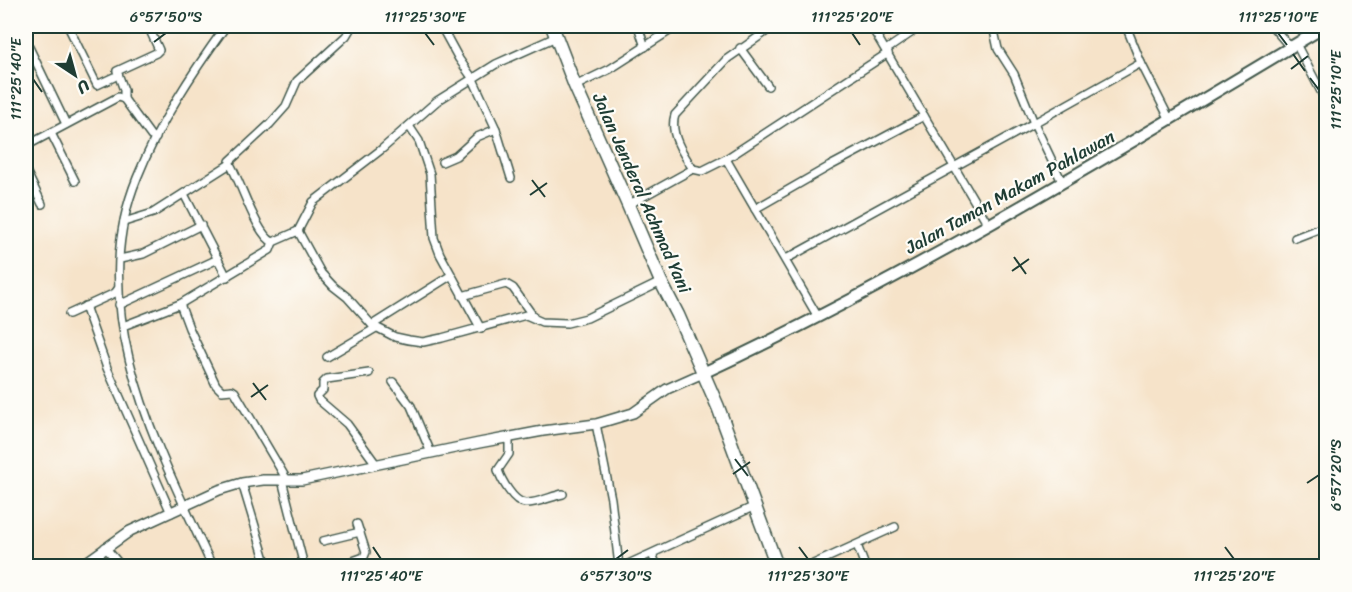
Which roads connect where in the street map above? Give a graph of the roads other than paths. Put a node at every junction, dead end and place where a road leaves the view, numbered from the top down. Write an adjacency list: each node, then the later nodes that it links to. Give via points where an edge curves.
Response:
1 (68, 26): 22 (street, via 97,85)
2 (148, 26): 26 (street, via 159,50 117,71)
3 (226, 26): 35 (street, via 168,112)
4 (352, 26): 39 (street, via 297,81 286,106)
5 (441, 26): 23 (street)
6 (638, 26): 18 (street)
7 (677, 26): 18 (street)
8 (774, 26): 19 (street)
9 (871, 26): 20 (street)
10 (921, 26): 20 (street)
11 (993, 26): 30 (street, via 998,49 1014,74)
12 (1126, 26): 21 (street)
13 (1272, 26): 17 (street)
14 (1326, 26): 17 (main road, Jalan Taman Makam Pahlawan)
15 (554, 32): 23 (street); 24 (highway, Jalan Jenderal Achmad Yani)
16 (26, 41): 31 (street)
17 (1293, 45): 27 (street); 29 (main road, Jalan Taman Makam Pahlawan)
18 (645, 47): 24 (street)
19 (740, 48): 25 (street); 42 (street, via 674,118 675,133)
20 (887, 52): 28 (street); 37 (street)
21 (1141, 63): 29 (street); 30 (street)
22 (114, 76)
23 (473, 80): 32 (street, via 437,101); 33 (street)
24 (575, 86): 50 (highway, Jalan Jenderal Achmad Yani)
25 (768, 86)
26 (124, 99): 31 (street, via 112,99); 35 (street)
27 (1326, 101)
28 (924, 116): 41 (street); 51 (street)
29 (1170, 120): 47 (main road, Jalan Taman Makam Pahlawan)
30 (1034, 123): 41 (street); 47 (street)
31 (66, 124): 34 (street)
32 (409, 126): 56 (street, via 318,197); 62 (street, via 419,141 430,174 434,238)
33 (496, 129): 38 (street, via 477,137 456,156); 45 (street)
34 (51, 133): 36 (street); 46 (street)
35 (156, 138): 52 (street, via 136,179)
36 (26, 146)
37 (726, 159): 42 (street, via 702,171); 51 (street)
38 (442, 162)
39 (230, 164): 48 (street); 58 (street, via 262,232)
40 (1326, 166): 44 (street)
41 (955, 167): 53 (street); 61 (street)
42 (693, 169): 50 (street)
43 (26, 171): 49 (street)
44 (1326, 177)
45 (511, 178)
46 (75, 181)
47 (1062, 182): 53 (main road, Jalan Taman Makam Pahlawan)
48 (184, 194): 52 (street, via 153,213); 54 (street)
49 (42, 204)
50 (628, 205): 64 (highway, Jalan Jenderal Achmad Yani)
51 (755, 209): 61 (street)
52 (124, 222): 59 (street)
53 (988, 224): 72 (main road, Jalan Taman Makam Pahlawan)
54 (201, 225): 59 (street, via 143,254); 60 (street)
55 (1326, 226): 57 (street)
56 (298, 231): 58 (street); 74 (street, via 321,273)
57 (1295, 238)
58 (273, 243): 63 (street, via 270,250)
59 (120, 259): 65 (street)
60 (218, 259): 63 (street); 68 (street)
61 (786, 259): 72 (street)
62 (450, 276): 66 (street); 74 (street)
63 (227, 277): 67 (street)
64 (661, 282): 71 (street, via 587,318 567,323 542,322); 78 (highway, Jalan Jenderal Achmad Yani)
65 (118, 289): 68 (street); 69 (street)
66 (462, 296): 71 (street, via 506,284); 75 (street)
67 (180, 304): 73 (street); 84 (street, via 216,385 222,391 235,392)
68 (120, 305): 73 (street)
69 (85, 306): 70 (street); 89 (street, via 107,368)
70 (69, 314)
71 (533, 316): 75 (street, via 515,317)
72 (818, 317): 78 (main road, Jalan Taman Makam Pahlawan)
73 (123, 326): 87 (street, via 136,387)
74 (374, 326): 75 (street, via 395,337 423,342); 76 (street)
75 (481, 329)
76 (327, 357)
77 (369, 373): 83 (street, via 327,379 317,396 347,424)
78 (703, 373): 80 (street, via 667,389 633,413); 88 (highway, Jalan Jenderal Achmad Yani)
79 (393, 382): 82 (street, via 411,406)
80 (596, 424): 81 (street); 103 (street)
81 (509, 437): 82 (street); 86 (street, via 509,454 498,470 514,496 526,503)
82 (431, 453): 83 (street)
83 (376, 464): 84 (street, via 302,480)
84 (284, 480): 85 (street); 101 (street)
85 (242, 483): 87 (street); 100 (street)
86 (562, 494)
87 (184, 506): 89 (street); 99 (street)
88 (755, 506): 96 (street); 106 (highway, Jalan Jenderal Achmad Yani)
89 (171, 513): 95 (street, via 130,531)
90 (357, 524): 92 (street)
91 (895, 527): 94 (street)
92 (360, 532): 93 (street); 102 (street, via 364,557)
93 (323, 541)
94 (857, 545): 107 (street); 108 (street)
95 (105, 548): 97 (street); 98 (street)
96 (652, 554): 104 (street); 105 (street)
97 (81, 567)
98 (121, 567)
99 (212, 567)
100 (267, 567)
101 (304, 567)
102 (339, 567)
103 (620, 567)
104 (624, 567)
105 (657, 567)
106 (777, 567)
107 (809, 567)
108 (865, 567)

